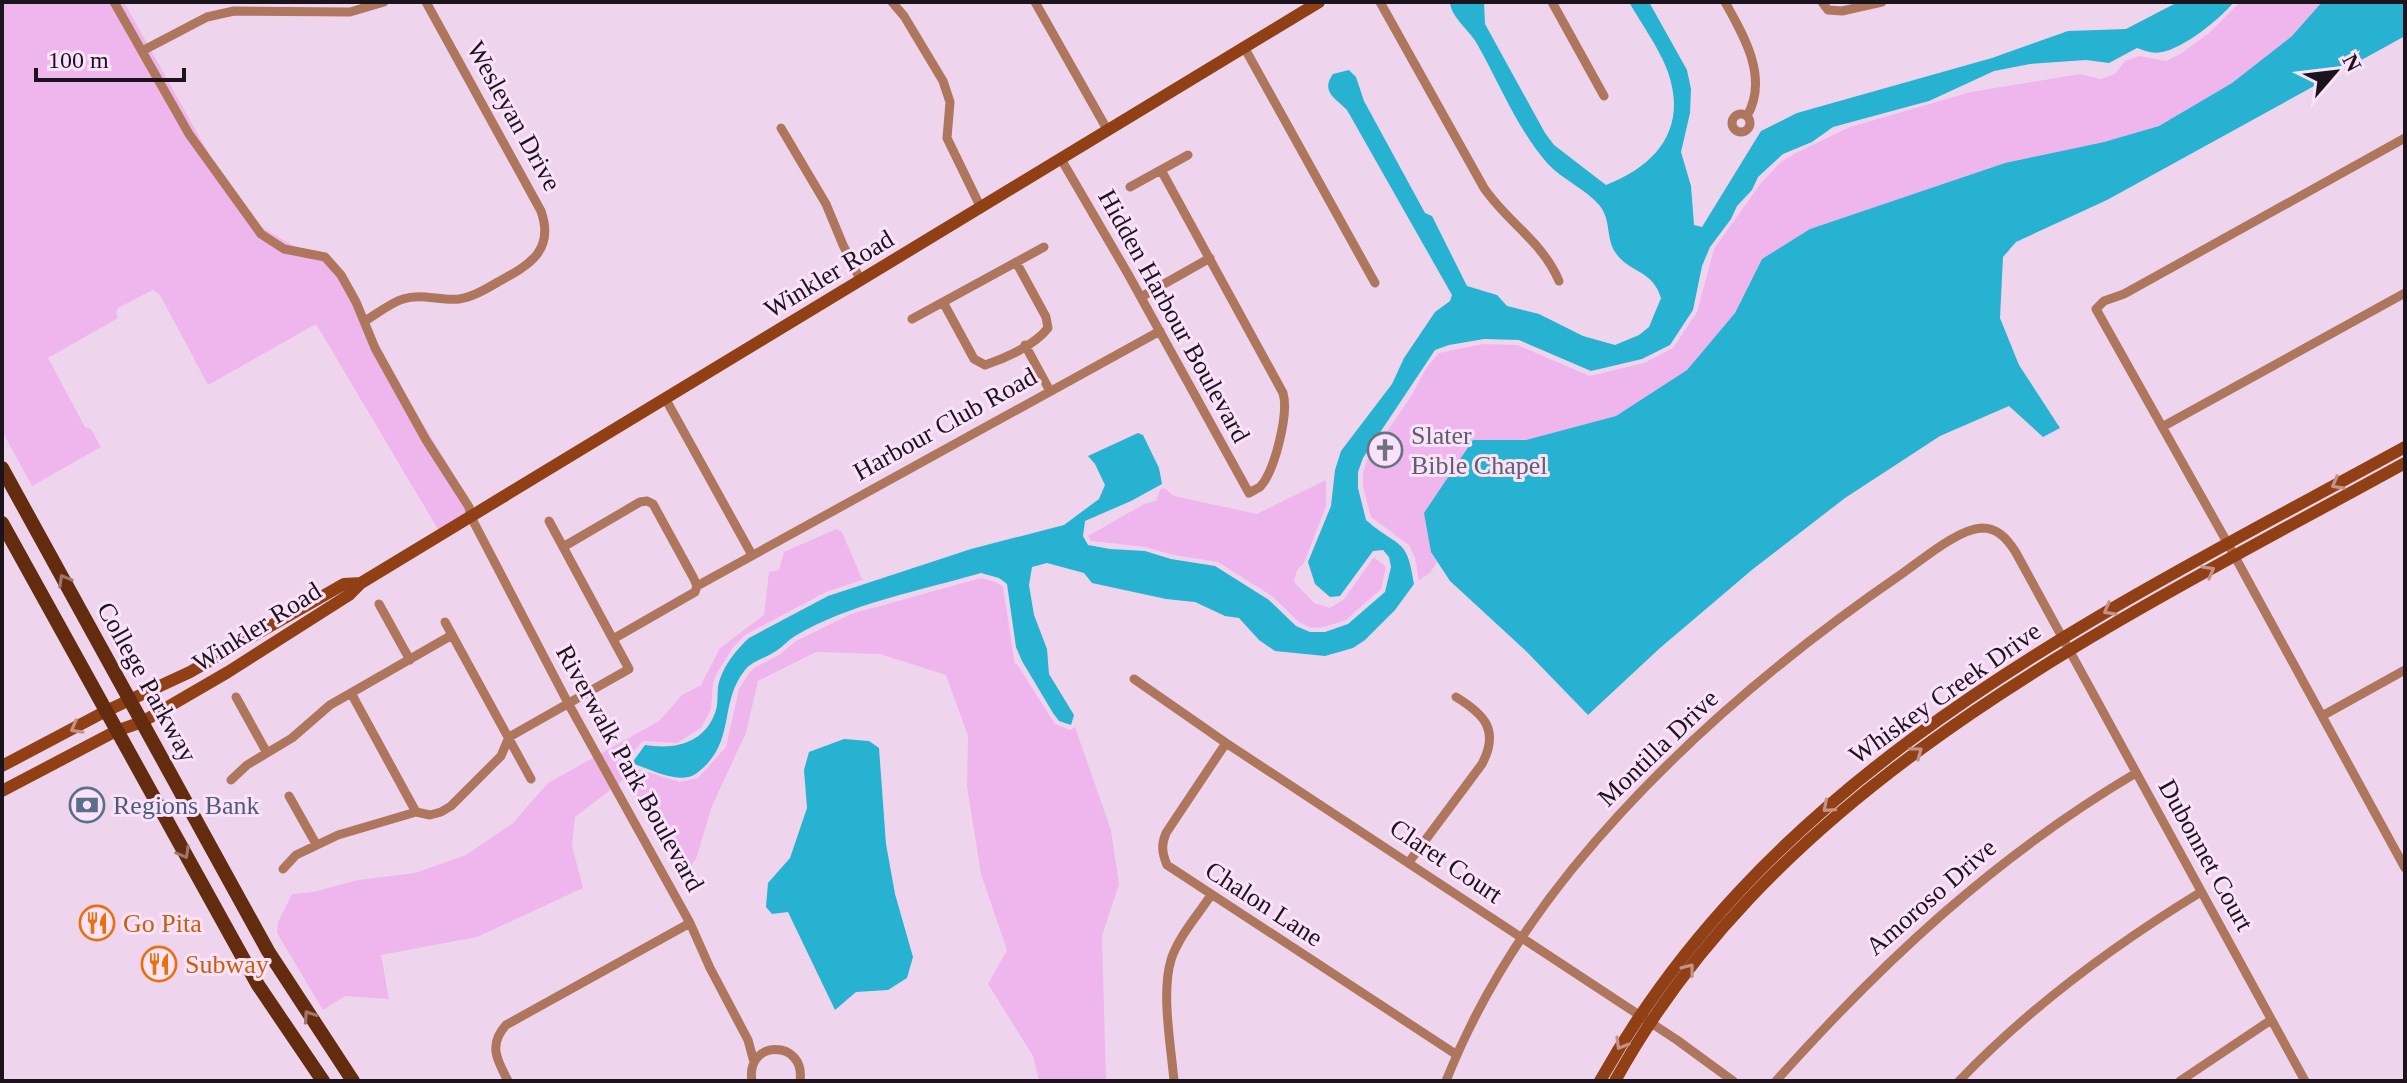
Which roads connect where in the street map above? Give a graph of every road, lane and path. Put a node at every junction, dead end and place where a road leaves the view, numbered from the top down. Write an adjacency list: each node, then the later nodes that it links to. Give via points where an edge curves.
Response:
1 (114, 2): 13 (street, Riverwalk Park Boulevard)
2 (384, 2): 13 (street, via 350,12 234,11 207,17)
3 (426, 2): 34 (street, Wesleyan Drive, via 541,211 544,237 528,265 470,297 402,299)
4 (892, 2): 23 (street, via 943,81 950,102 947,138)
5 (1035, 2): 17 (street)
6 (1319, 2): 12 (street, Winkler Road)
7 (1380, 2): 28 (street, via 1484,188 1541,248)
8 (1552, 2): 14 (street)
9 (1725, 2): 15 (street, via 1752,60 1755,93)
10 (1882, 2): 11 (street, via 1842,11)
11 (1825, 6)
12 (1244, 47): 17 (street, Winkler Road); 29 (street)
13 (142, 51): 34 (street, Riverwalk Park Boulevard, via 189,134 261,234 284,249 325,257 341,275)
14 (1604, 96)
15 (1747, 116)
16 (781, 128): 27 (street, via 826,204)
17 (1108, 131): 20 (street, Winkler Road)
18 (2405, 138): 39 (street, via 2096,309)
19 (1188, 155): 21 (street)
20 (1061, 159): 23 (street, Winkler Road); 31 (street, Hidden Harbour Boulevard)
21 (1161, 170): 22 (street); 25 (street)
22 (1130, 187)
23 (981, 208): 27 (street, Winkler Road)
24 (1044, 247): 26 (street)
25 (1210, 258): 31 (street); 35 (street, Hidden Harbour Boulevard, via 1286,404 1269,472 1249,493)
26 (1016, 262): 32 (street); 36 (street, via 1048,328)
27 (861, 281): 38 (street, Winkler Road)
28 (1559, 281)
29 (1375, 283)
30 (2405, 293): 39 (street)
31 (1141, 297): 35 (street, Hidden Harbour Boulevard)
32 (943, 302): 33 (street); 36 (street, via 974,359 985,365)
33 (912, 319)
34 (365, 321): 43 (street, Riverwalk Park Boulevard, via 375,348)
35 (1160, 331): 37 (street, Harbour Club Road)
36 (1025, 345): 37 (street)
37 (1050, 391): 50 (street, Harbour Club Road)
38 (665, 398): 43 (street, Winkler Road); 50 (street)
39 (2162, 427): 48 (street)
40 (2405, 447): 48 (street, Whiskey Creek Drive, one-way to 48)
41 (2405, 463): 51 (street, Whiskey Creek Drive)
42 (2, 468): 44 (main road, College Parkway)
43 (471, 517): 52 (street, Winkler Road); 67 (street, Riverwalk Park Boulevard)
44 (31, 520): 46 (main road); 66 (main road, College Parkway, one-way to 44)
45 (549, 521): 49 (street)
46 (5, 528): 68 (main road, College Parkway)
47 (1984, 529): 57 (street, Dubonnet Court, via 2001,533 2009,542); 90 (street, Montilla Drive, via 1957,537 1881,588 1735,703 1595,842)
48 (2228, 544): 51 (street); 57 (street, Whiskey Creek Drive, one-way to 57)
49 (563, 547): 53 (street, via 647,501); 58 (street)
50 (752, 555): 53 (street, Harbour Club Road)
51 (2235, 557): 59 (street, Whiskey Creek Drive, one-way to 51); 69 (street)
52 (361, 583): 66 (street, Winkler Road, via 344,584); 70 (street, Winkler Road, via 280,640)
53 (697, 586): 58 (street, Harbour Club Road, via 695,592)
54 (379, 604): 60 (street)
55 (445, 622): 56 (street)
56 (452, 635): 60 (street); 72 (street)
57 (2062, 637): 59 (street, Dubonnet Court); 91 (street, Whiskey Creek Drive, one-way to 91, via 1944,714 1819,814 1725,906 1667,975)
58 (613, 639): 67 (street, via 629,669)
59 (2068, 649): 76 (street, Dubonnet Court); 91 (street, Whiskey Creek Drive, one-way to 59, via 1729,922 1851,804 1981,705)
60 (410, 660): 63 (street)
61 (2405, 670): 69 (street)
62 (1134, 679): 73 (street, Claret Court)
63 (351, 693): 74 (street); 81 (street)
64 (236, 697): 74 (street)
65 (1456, 697): 84 (street, via 1484,718 1489,749)
66 (131, 702): 68 (street, Winkler Road); 70 (main road, College Parkway)
67 (568, 703): 72 (street); 89 (street, Riverwalk Park Boulevard)
68 (106, 711): 71 (main road, College Parkway); 75 (street, Winkler Road, one-way to 75)
69 (2322, 716): 83 (street)
70 (142, 722): 71 (street, Winkler Road); 99 (main road, College Parkway, one-way to 70, via 275,963)
71 (116, 731): 79 (street, Winkler Road); 98 (main road, College Parkway, one-way to 98, via 258,985)
72 (509, 737): 77 (street); 81 (street, via 501,756 451,806 430,815)
73 (1226, 743): 84 (street, Claret Court); 88 (street, Chalon Lane, via 1162,844 1167,865)
74 (267, 753): 78 (street)
75 (2, 766)
76 (2136, 773): 87 (street, Dubonnet Court); 108 (street, Amoroso Drive, via 2044,832 1947,907 1876,973)
77 (531, 779)
78 (231, 780)
79 (2, 791)
80 (289, 796): 82 (street)
81 (416, 812): 82 (street)
82 (316, 844): 86 (street)
83 (2401, 853): 85 (street)
84 (1409, 862): 90 (street, Claret Court)
85 (2405, 868)
86 (283, 869)
87 (2201, 892): 92 (street, Dubonnet Court); 109 (street, via 2088,967)
88 (1211, 895): 95 (street, Chalon Lane); 103 (street, via 1175,950 1169,970)
89 (690, 923): 93 (street, Riverwalk Park Boulevard); 100 (street, via 506,1025 494,1045)
90 (1522, 938): 91 (street, Claret Court); 95 (street, Montilla Drive)
91 (1644, 1019): 105 (street, Whiskey Creek Drive, one-way to 105); 106 (street, Whiskey Creek Drive); 107 (street, Claret Court)
92 (2271, 1020): 110 (street); 111 (street, Dubonnet Court)
93 (748, 1040): 94 (street); 96 (street, Riverwalk Park Boulevard)
94 (766, 1051): 96 (street); 102 (street, via 792,1054 801,1068)
95 (1457, 1055): 104 (street, Montilla Drive)
96 (754, 1062): 97 (street)
97 (751, 1078): 101 (street)
98 (323, 1081)
99 (353, 1081)
100 (508, 1081)
101 (741, 1081)
102 (800, 1081)
103 (1174, 1081)
104 (1446, 1081)
105 (1600, 1081)
106 (1615, 1081)
107 (1733, 1081)
108 (1776, 1081)
109 (1959, 1081)
110 (2180, 1081)
111 (2305, 1081)

